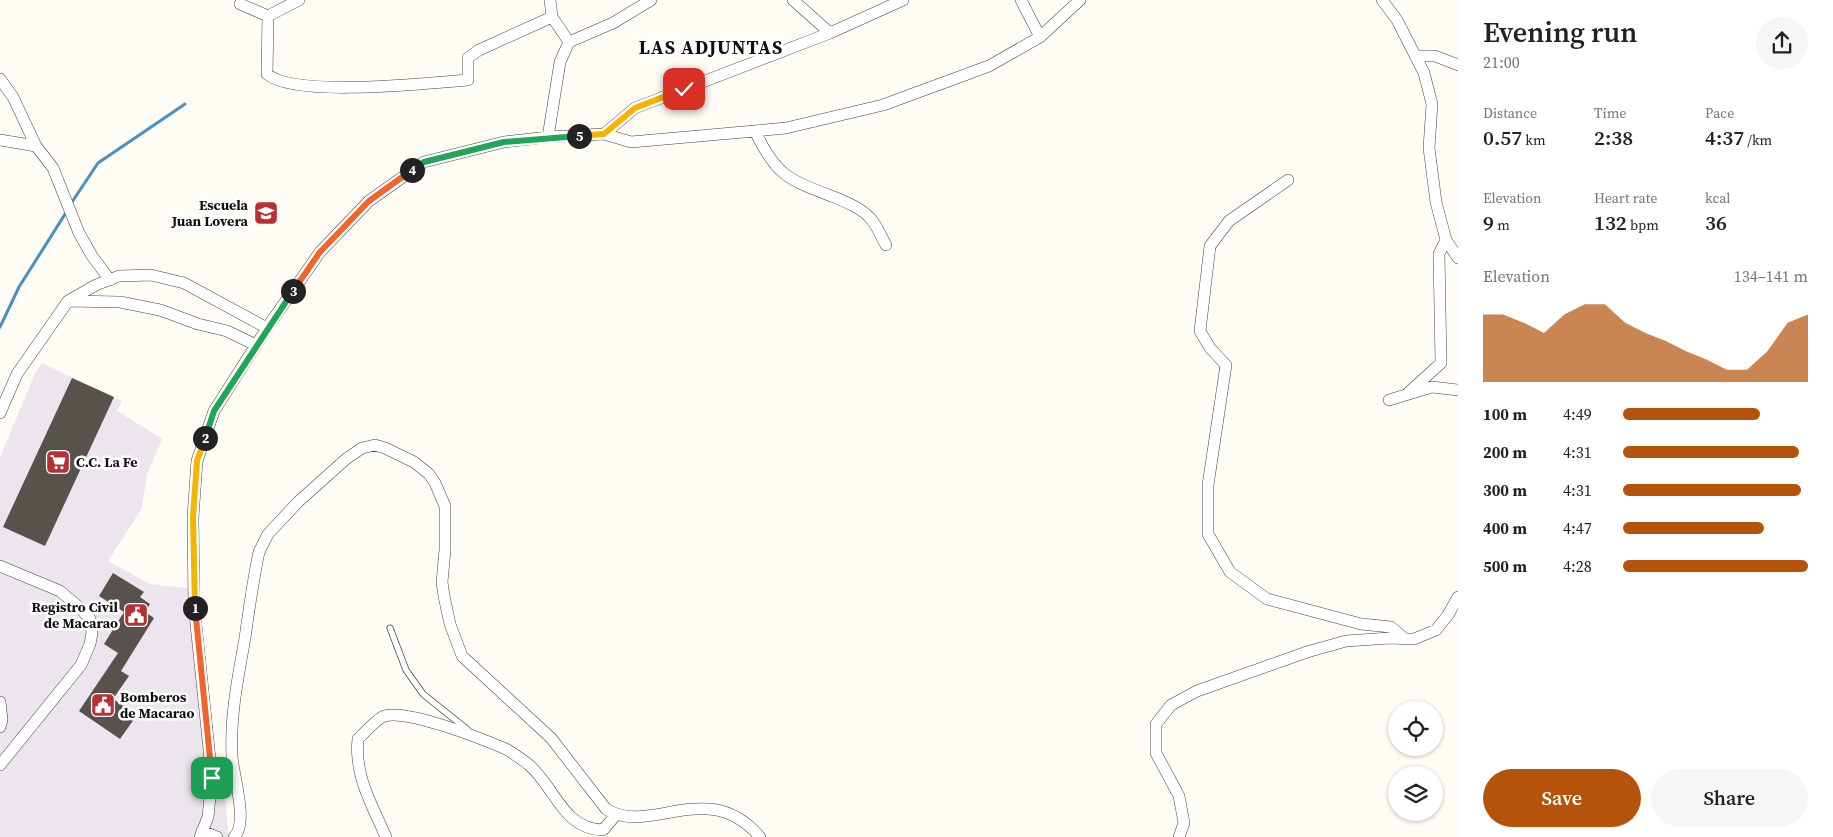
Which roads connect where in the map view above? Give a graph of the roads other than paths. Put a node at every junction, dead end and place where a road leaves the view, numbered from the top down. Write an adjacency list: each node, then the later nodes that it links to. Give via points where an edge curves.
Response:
1 (299, 0): 10 (street)
2 (550, 0): 11 (street)
3 (651, 0): 14 (street, via 613,23)
4 (793, 0): 12 (street)
5 (902, 0): 12 (street)
6 (1021, 0): 13 (street)
7 (1080, 0): 13 (street)
8 (1382, 0): 15 (street, via 1397,20)
9 (240, 4): 10 (street)
10 (268, 16): 11 (street, via 267,74 274,80 357,88 468,80 468,58)
11 (552, 17): 14 (street)
12 (830, 33): 19 (street, via 635,108)
13 (1040, 37): 18 (street, via 990,66 883,105 786,128)
14 (569, 42): 20 (street, via 560,62)
15 (1415, 56): 16 (street, via 1435,56); 24 (street, via 1424,73 1432,104 1429,148 1436,202)
16 (1458, 65)
17 (0, 79): 22 (street, via 13,97)
18 (755, 131): 19 (street, via 631,142); 25 (street, via 775,166 799,184 850,204 871,219)
19 (604, 134): 20 (street)
20 (548, 137): 29 (street, via 504,142 424,162 369,201 320,252)
21 (0, 140): 22 (street)
22 (36, 146): 27 (street, via 53,168 79,233)
23 (1288, 180): 38 (street, via 1229,221 1210,246 1200,331 1226,365 1208,485 1208,534 1230,572 1267,599 1361,624 1391,627)
24 (1446, 240): 26 (street); 32 (street, via 1439,254 1441,363)
25 (886, 245)
26 (1458, 258)
27 (110, 280): 28 (street); 29 (street, via 119,276 151,275 184,283)
28 (68, 301): 30 (street, via 120,302 160,310 227,331); 34 (street, via 17,374)
29 (267, 328): 30 (street)
30 (256, 346): 44 (street, via 214,411 197,461 193,517 194,605 212,778 208,817)
31 (1458, 390): 32 (street, via 1432,387)
32 (1407, 394): 33 (street)
33 (1389, 400)
34 (0, 413)
35 (0, 566): 42 (street, via 60,592 90,619 92,633 81,665)
36 (1458, 597): 38 (street, via 1436,630 1414,639)
37 (390, 628): 41 (lane, via 406,670 423,694)
38 (1405, 639): 49 (street, via 1346,641 1197,691 1171,705 1156,724 1156,753 1179,796 1184,823)
39 (0, 702): 40 (street)
40 (0, 727)
41 (479, 739): 43 (street, via 508,750 530,766 571,818 590,829 603,830); 47 (street, via 439,723 405,716 384,716 358,739 359,774)
42 (0, 765)
43 (614, 817): 46 (street, via 551,738 462,656 444,596 445,506 440,493 429,474 414,462 375,445 362,448 346,459 298,502 268,534 260,552 231,728 240,824); 48 (street, via 630,823 645,823 716,811 737,818)
44 (201, 834): 45 (street)
45 (216, 837)
46 (234, 837)
47 (386, 837)
48 (760, 837)
49 (1179, 837)

